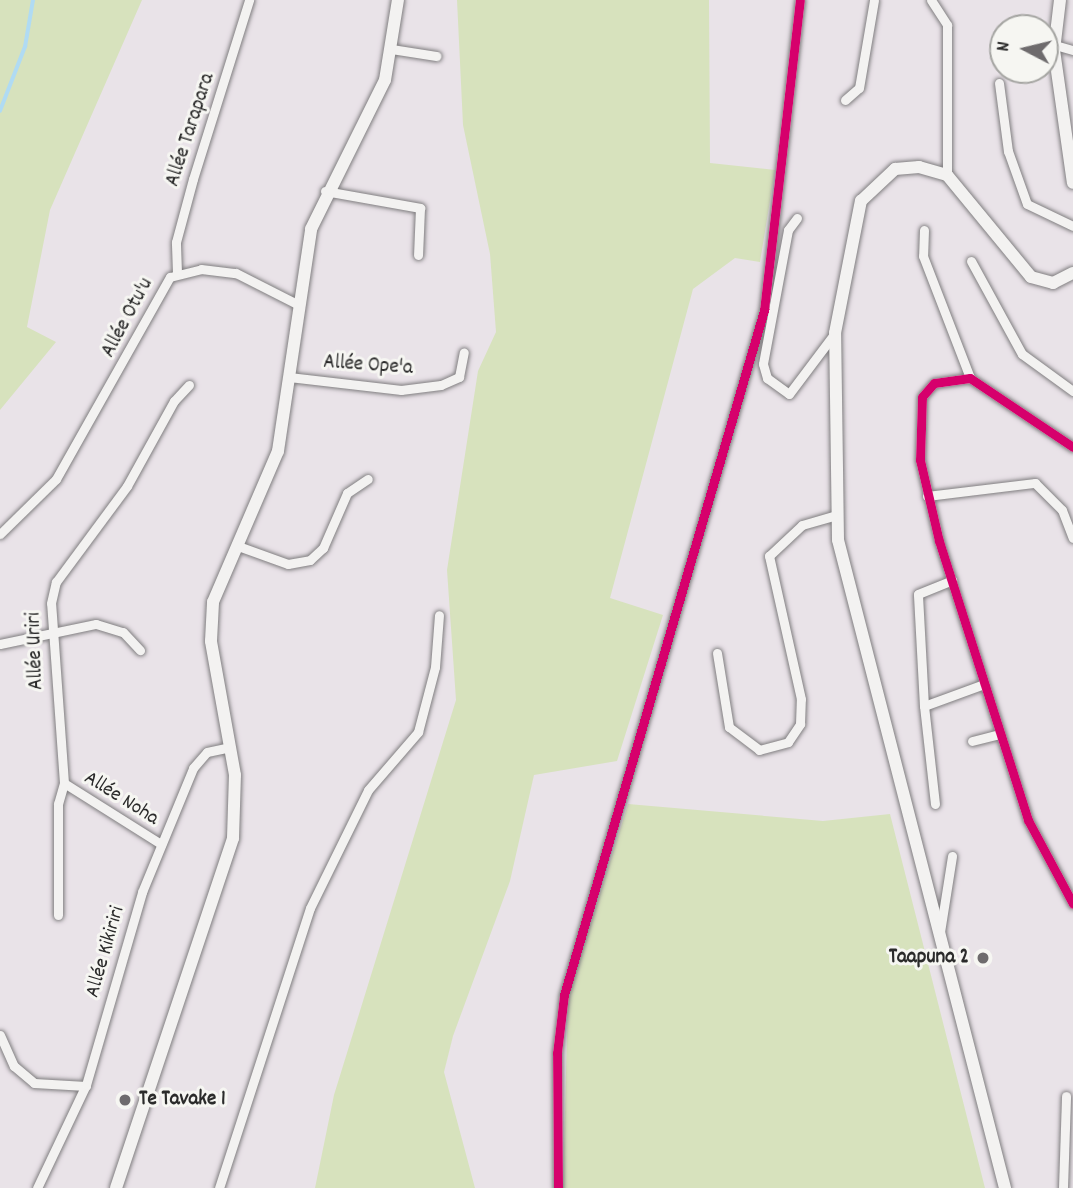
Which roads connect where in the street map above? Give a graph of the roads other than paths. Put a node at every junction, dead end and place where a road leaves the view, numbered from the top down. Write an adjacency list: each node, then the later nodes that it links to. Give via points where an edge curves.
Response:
1 (249, 0): 20 (street, Allée Tarapara, via 192,179 176,242)
2 (398, 0): 6 (main road)
3 (800, 0): 15 (street)
4 (877, 0): 10 (street, via 859,88)
5 (932, 0): 12 (street, via 947,25)
6 (391, 48): 7 (street); 14 (main road, via 385,80)
7 (436, 56)
8 (1059, 74): 11 (main road)
9 (999, 84): 16 (street, via 1008,151 1027,204)
10 (845, 100)
11 (1072, 167): 13 (main road)
12 (947, 175): 21 (main road, via 1025,272 1045,282); 23 (main road, via 919,167 895,169 867,190 849,240)
13 (1073, 183)
14 (325, 191): 18 (street, via 419,208); 22 (main road, via 311,229)
15 (778, 219): 23 (street, via 795,220 763,363 767,378 789,394); 60 (street, via 754,350 642,712 564,995 557,1053)
16 (1073, 226)
17 (924, 229): 26 (street, via 926,265)
18 (418, 255)
19 (971, 261): 28 (street, via 1022,354)
20 (177, 273): 22 (street, Allée Otu'u, via 236,273); 33 (street, Allée Otu'u, via 163,286 57,479)
21 (1071, 278)
22 (299, 305): 25 (main road)
23 (835, 333): 32 (main road)
24 (464, 352): 25 (street, Allée Ope'a, via 459,377 441,385 401,390)
25 (289, 377): 35 (main road, via 278,451)
26 (970, 378): 29 (street); 31 (street, via 934,383 922,397 918,438)
27 (189, 385): 38 (street, Allée Uriri, via 174,401 127,486 67,559 51,603)
28 (1073, 391)
29 (1073, 447)
30 (368, 479): 35 (street, via 347,493 323,548 310,560 288,564)
31 (927, 496): 34 (street, via 1035,483 1062,510); 36 (street)
32 (833, 516): 41 (street, via 802,525 769,556 801,699 800,724 788,742 759,750 729,727); 53 (main road)
33 (0, 534)
34 (1073, 538)
35 (238, 545): 46 (main road, via 213,602 212,632)
36 (953, 580): 42 (street); 43 (street, via 918,594)
37 (439, 615): 59 (street, via 435,667 418,732 369,790 310,908)
38 (53, 633): 39 (street); 40 (street, via 110,626); 47 (street, Allée Uriri)
39 (0, 644)
40 (140, 650)
41 (717, 653)
42 (984, 684): 43 (street); 44 (street)
43 (924, 706): 48 (street)
44 (1000, 734): 45 (street); 51 (street, via 1028,820)
45 (972, 741)
46 (230, 747): 49 (street, Allée Kikiriri, via 207,752 195,765); 58 (main road, via 233,838)
47 (64, 783): 49 (street, Allée Noha); 52 (street, Allée Uriri, via 58,804)
48 (934, 804)
49 (162, 844): 55 (street, Allée Kikiriri)
50 (952, 856): 53 (street)
51 (1073, 904)
52 (58, 915)
53 (939, 934): 61 (main road)
54 (0, 1035): 55 (street, via 14,1066 34,1083)
55 (86, 1086): 57 (street, Allée Kikiriri)
56 (1066, 1096): 62 (street)
57 (37, 1188)
58 (116, 1188)
59 (219, 1188)
60 (558, 1188)
61 (1005, 1188)
62 (1063, 1188)

